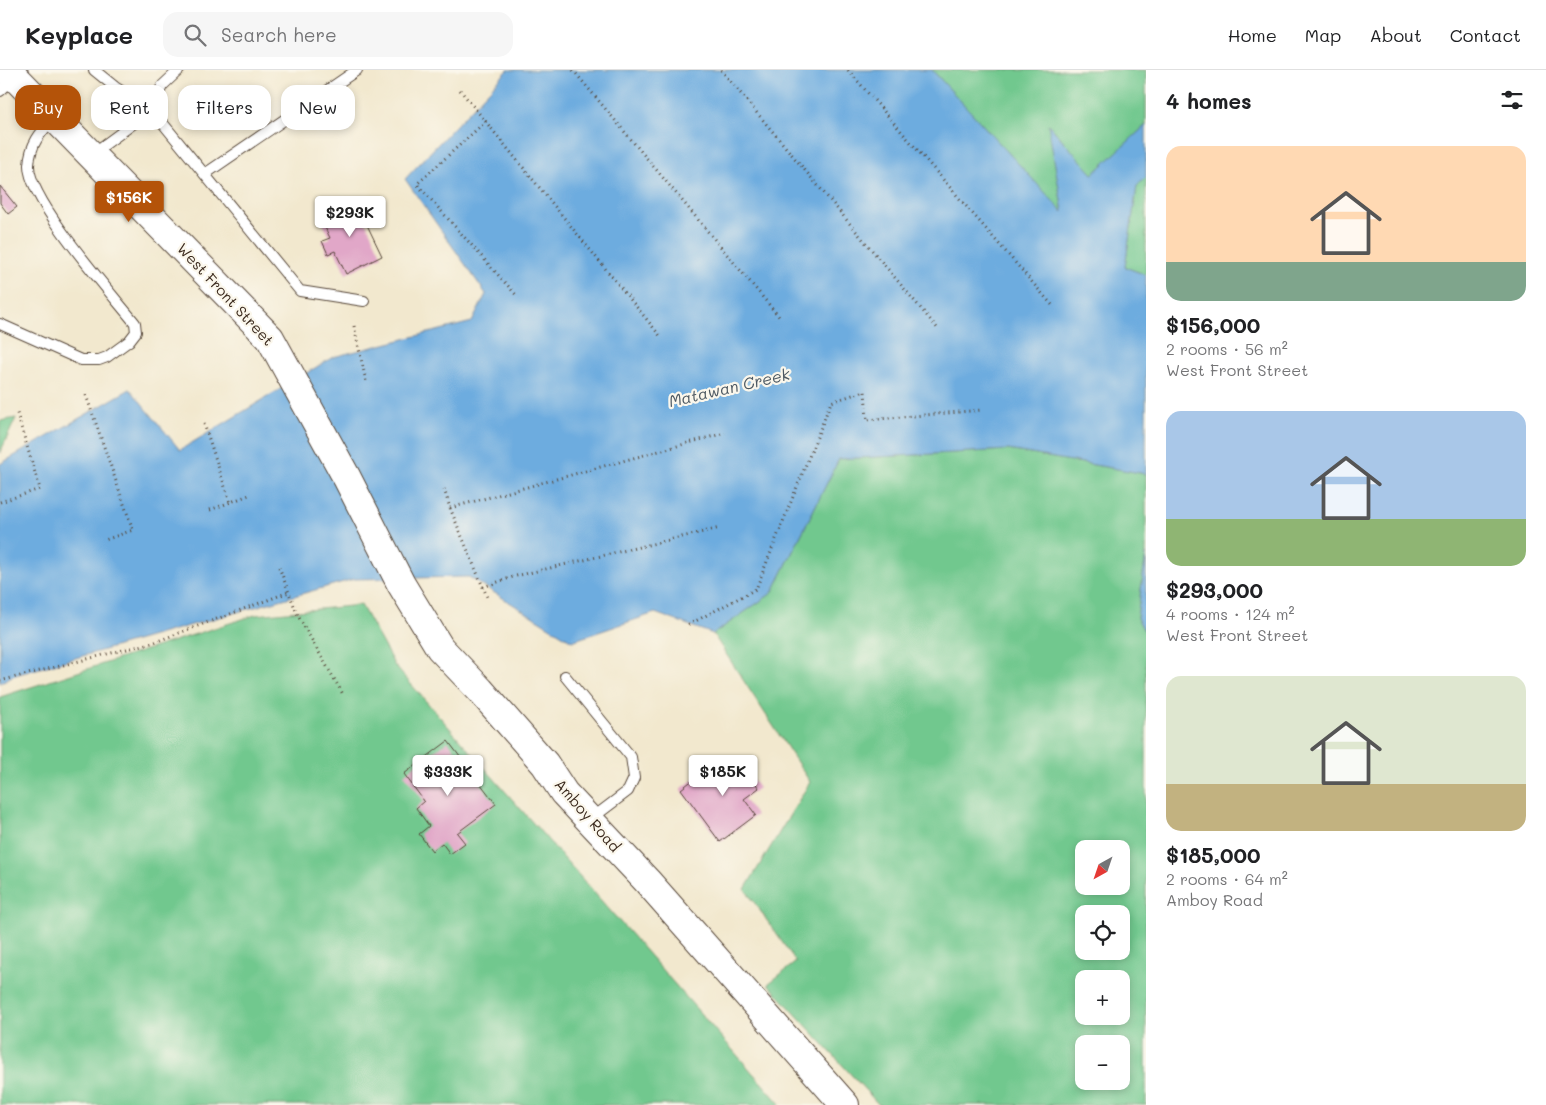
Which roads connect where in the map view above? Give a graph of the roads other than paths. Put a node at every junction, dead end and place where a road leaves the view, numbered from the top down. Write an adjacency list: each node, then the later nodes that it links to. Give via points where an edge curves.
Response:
1 (94, 70): 4 (lane)
2 (179, 70): 5 (lane)
3 (357, 70): 11 (lane)
4 (113, 85)
5 (163, 85)
6 (168, 129): 11 (lane)
7 (42, 130): 13 (lane, via 34,144 29,166 34,183 53,220 135,323 136,332 130,341 107,357 81,360)
8 (67, 130): 10 (main road, West Front Street)
9 (124, 130): 10 (lane)
10 (91, 154): 14 (main road, West Front Street, via 261,327 280,352)
11 (205, 174): 12 (lane, via 300,291)
12 (364, 301)
13 (0, 324)
14 (347, 478): 16 (main road, Amboy Road, via 401,584 440,648 546,764 564,793)
15 (566, 676): 16 (lane, via 631,757 634,778 628,791)
16 (590, 820): 17 (main road, Amboy Road)
17 (845, 1105)

